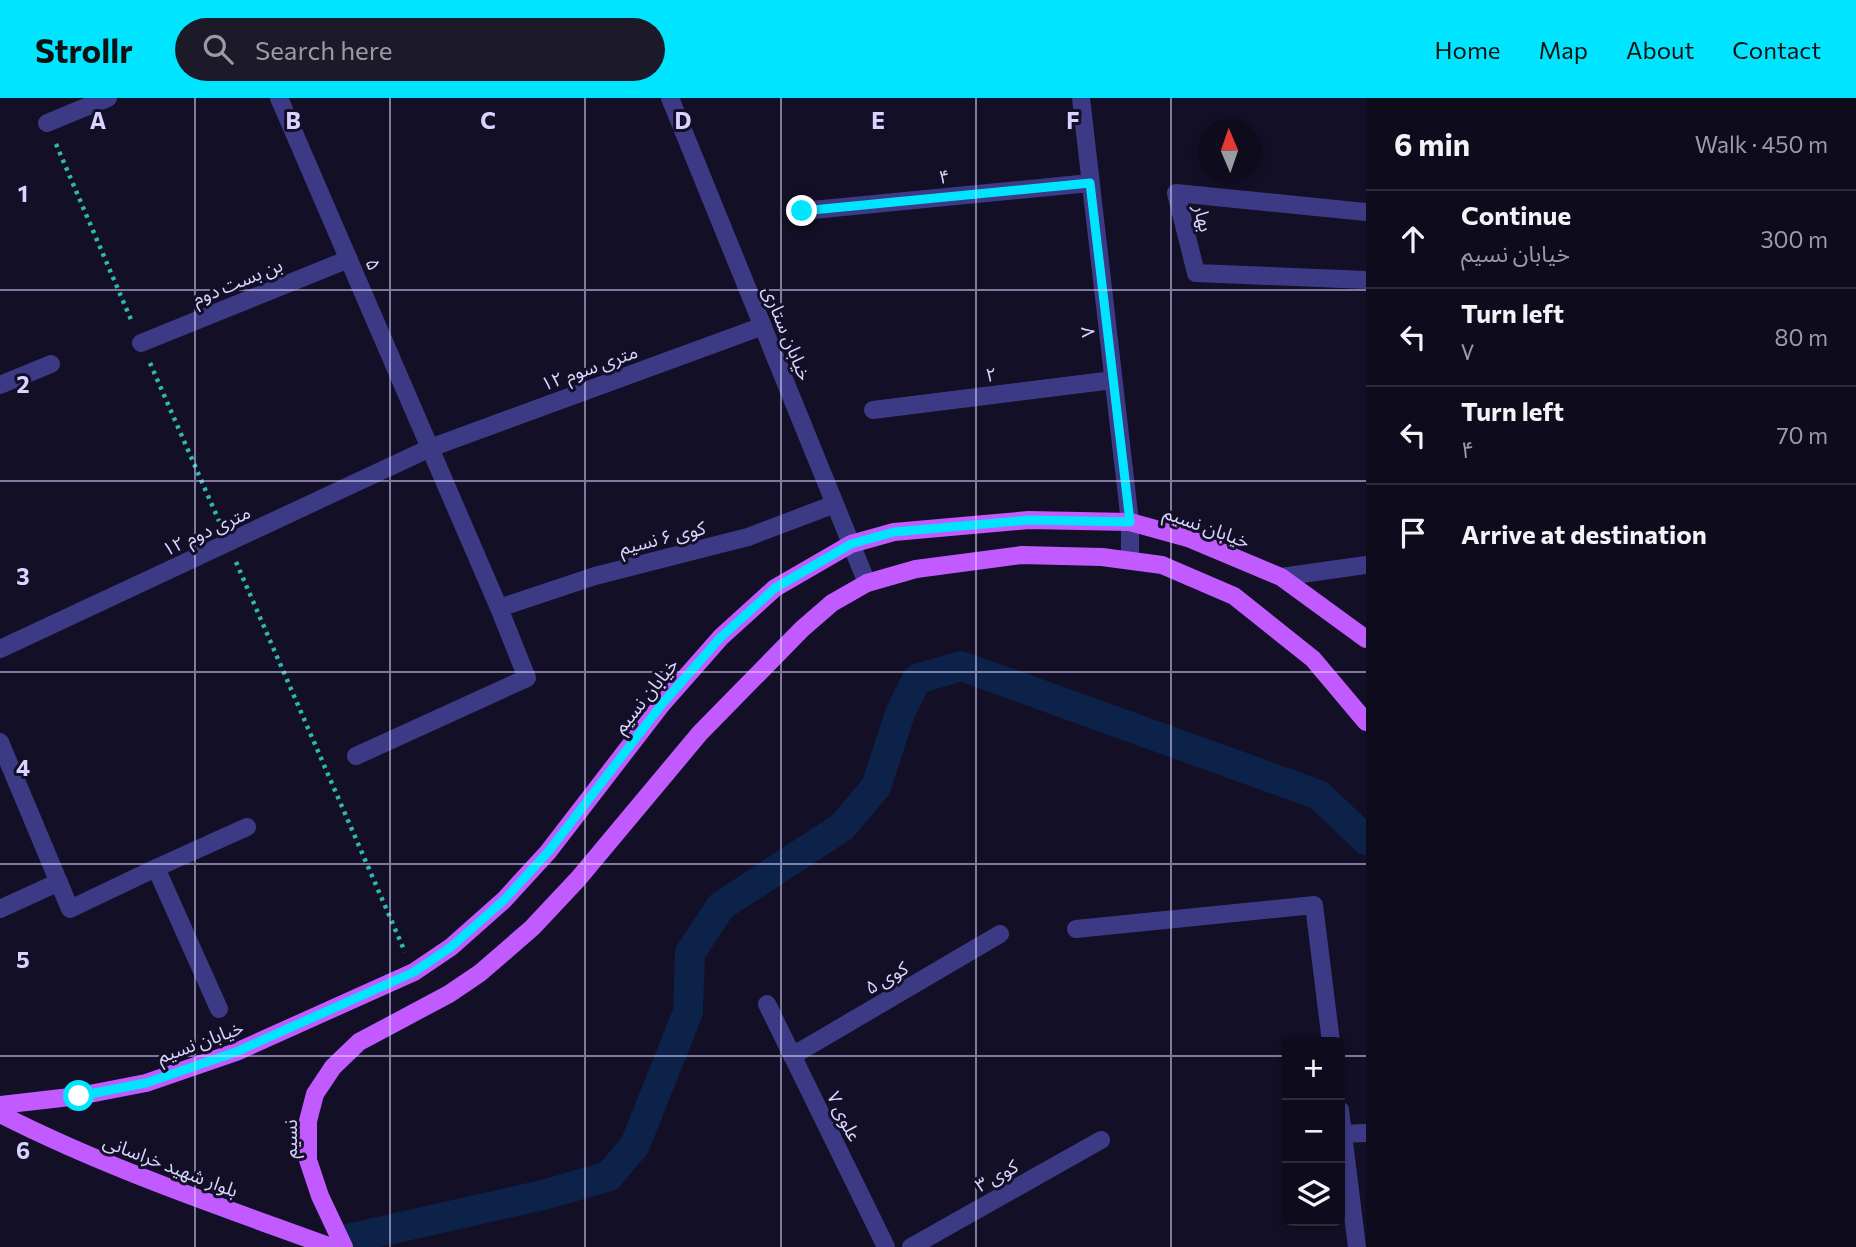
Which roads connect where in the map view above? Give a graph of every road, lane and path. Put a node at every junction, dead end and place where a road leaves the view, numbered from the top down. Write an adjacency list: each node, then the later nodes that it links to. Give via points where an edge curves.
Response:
1 (108, 98): 5 (street)
2 (279, 98): 9 (street, ۵)
3 (670, 98): 11 (street, خیابان ستاری)
4 (1081, 98): 6 (street, ۷)
5 (47, 123)
6 (1090, 183): 7 (street, ۴); 14 (street, ۷)
7 (802, 211)
8 (1366, 212): 10 (street, بهار, via 1177,193 1196,273)
9 (349, 259): 12 (street, بن بست دوم); 17 (street, ۵)
10 (1366, 280)
11 (763, 326): 17 (street, ۱۲ متری سوم); 18 (street, خیابان ستاری)
12 (141, 343)
13 (51, 364): 15 (street)
14 (1113, 380): 16 (street, ۲); 19 (street, ۷)
15 (0, 385)
16 (873, 410)
17 (430, 447): 20 (street, ۱۲ متری دوم); 26 (street, ۵)
18 (835, 504): 21 (street, خیابان ستاری); 26 (street, کوی ۶ نسیم, via 748,537 595,576)
19 (1130, 522): 21 (main road, خیابان نسیم, via 1029,520 894,532); 22 (street, ۷); 24 (main road, خیابان نسیم, via 1188,538)
20 (228, 542): 28 (street, ۱۲ متری دوم); 38 (path)
21 (851, 544): 25 (street, خیابان ستاری); 38 (main road, خیابان نسیم, via 775,588 720,638 531,871 451,947)
22 (1130, 561): 25 (main road, via 1022,555 916,569); 29 (main road, via 1162,565 1234,596 1314,659)
23 (1366, 565): 24 (street)
24 (1281, 577): 27 (main road, خیابان نسیم)
25 (867, 583): 50 (main road, نسیم, via 803,629 699,733 532,928 480,973 359,1042 333,1067 315,1094 308,1121 308,1160)
26 (499, 608): 31 (street, ۵, via 527,678)
27 (1366, 639)
28 (0, 649)
29 (1366, 722)
30 (0, 742): 34 (street)
31 (356, 756)
32 (247, 827): 33 (street)
33 (156, 867): 34 (street, via 70,909); 40 (street)
34 (59, 882): 35 (street)
35 (0, 909)
36 (1076, 929): 41 (street, via 1314,905)
37 (1000, 934): 42 (street, کوی ۵)
38 (414, 972): 43 (main road, خیابان نسیم, via 236,1052 146,1083)
39 (767, 1004): 42 (street, علوی ۷)
40 (219, 1009)
41 (1330, 1037)
42 (792, 1056): 51 (street, علوی ۷)
43 (0, 1105)
44 (0, 1114): 49 (main road, بلوار شهید خراسانی, via 162,1185)
45 (1366, 1133): 46 (street)
46 (1345, 1134)
47 (1101, 1140): 52 (street, کوی ۳)
48 (1345, 1150): 53 (street)
49 (331, 1247)
50 (344, 1247)
51 (886, 1247)
52 (911, 1247)
53 (1357, 1247)

